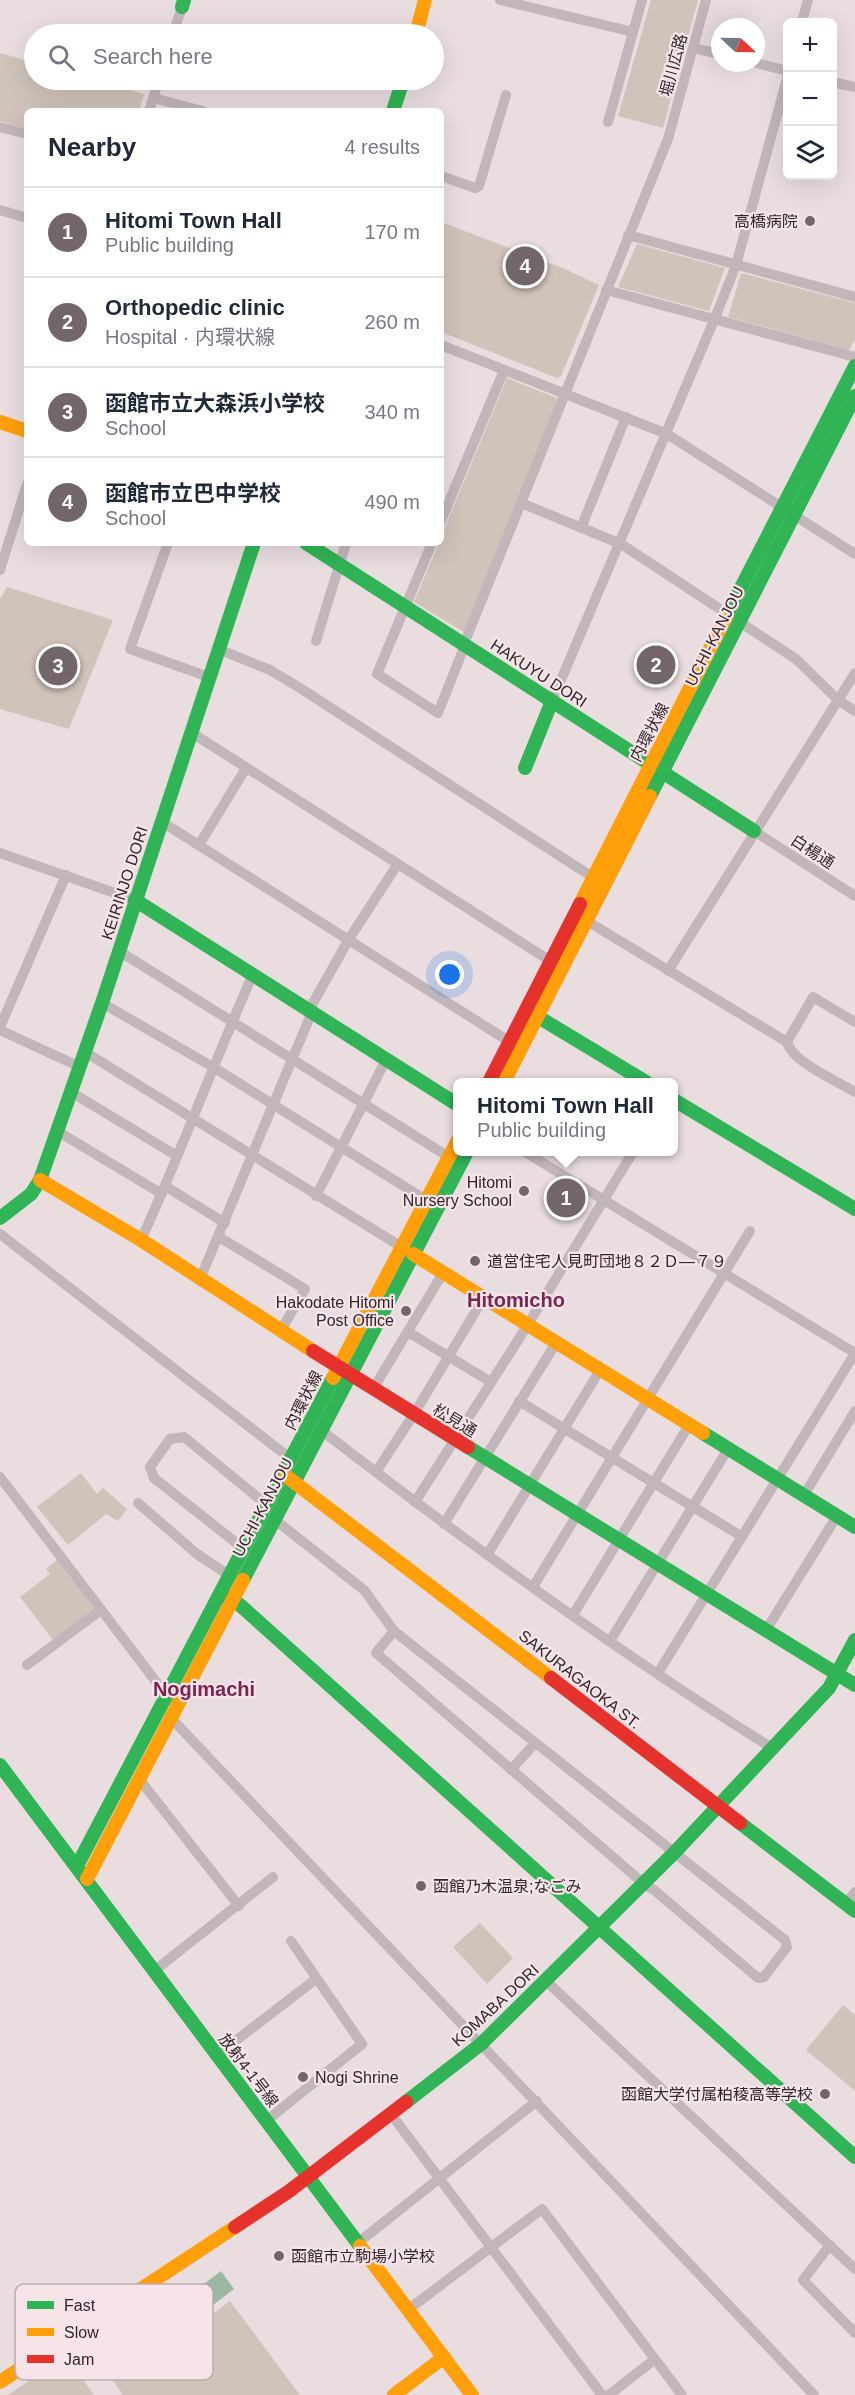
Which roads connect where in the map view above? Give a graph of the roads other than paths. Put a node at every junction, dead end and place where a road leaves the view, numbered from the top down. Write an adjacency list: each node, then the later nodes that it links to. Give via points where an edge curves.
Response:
1 (425, 0): 10 (street)
2 (500, 0): 7 (street)
3 (642, 0): 11 (street)
4 (706, 0): 12 (street, 堀川広路)
5 (808, 0): 8 (street)
6 (183, 3): 9 (street)
7 (538, 5): 11 (street)
8 (803, 18)
9 (176, 24)
10 (419, 24)
11 (633, 32): 26 (street)
12 (693, 48): 13 (street); 32 (street, 堀川広路, via 668,139)
13 (711, 52)
14 (765, 66): 15 (street)
15 (785, 72)
16 (837, 82): 17 (street)
17 (855, 87)
18 (156, 90): 22 (street)
19 (400, 90): 25 (street)
20 (783, 91): 33 (street)
21 (506, 95): 29 (street, via 479,186)
22 (153, 98): 23 (street); 24 (street)
23 (150, 108)
24 (191, 108)
25 (394, 108)
26 (608, 122)
27 (0, 127): 28 (street)
28 (24, 133)
29 (444, 177)
30 (0, 210): 31 (street)
31 (24, 217)
32 (628, 235): 33 (street); 34 (street, 堀川広路)
33 (735, 265): 35 (street); 36 (street)
34 (606, 290): 36 (street); 41 (street, 堀川広路)
35 (855, 297)
36 (715, 318): 38 (street); 47 (street)
37 (444, 346): 40 (street)
38 (855, 357)
39 (855, 366): 50 (street)
40 (504, 370): 41 (street); 51 (street)
41 (566, 393): 44 (street); 49 (street, 堀川広路)
42 (855, 396): 43 (street, UCHI-KANJOU)
43 (851, 412): 50 (street, UCHI-KANJOU)
44 (626, 417): 47 (street); 52 (street)
45 (0, 422): 46 (street)
46 (24, 430)
47 (667, 434): 50 (street); 53 (street)
48 (24, 494): 61 (street)
49 (521, 503): 52 (street); 65 (street, 堀川広路)
50 (788, 512): 59 (street); 63 (street, UCHI-KANJOU)
51 (444, 514)
52 (581, 528): 53 (street)
53 (621, 544): 63 (street); 70 (street)
54 (167, 546): 68 (street, via 130,649)
55 (253, 546): 66 (street, KEIRINJO DORI)
56 (311, 546): 60 (street, HAKUYU DORI)
57 (345, 546): 60 (street)
58 (431, 546): 62 (street)
59 (855, 554)
60 (338, 563): 62 (street, HAKUYU DORI); 64 (street)
61 (0, 570)
62 (405, 606): 65 (street, HAKUYU DORI); 65 (street, 堀川広路, via 378,674 438,713)
63 (734, 618): 69 (street, via 796,660); 73 (street, 内環状線); 76 (street, UCHI-KANJOU)
64 (316, 641)
65 (465, 645): 70 (street, HAKUYU DORI)
66 (218, 649): 68 (street, KEIRINJO DORI); 83 (street, via 270,670 300,688)
67 (855, 673): 69 (street)
68 (209, 677): 72 (street, KEIRINJO DORI)
69 (838, 700): 71 (street); 78 (street)
70 (552, 702): 73 (street, HAKUYU DORI); 75 (street)
71 (855, 711)
72 (192, 733): 74 (street); 77 (street, KEIRINJO DORI)
73 (651, 764): 76 (street, HAKUYU DORI); 83 (street, 内環状線)
74 (246, 768): 79 (street); 81 (street)
75 (525, 768)
76 (663, 772): 78 (street, HAKUYU DORI); 83 (street, UCHI-KANJOU)
77 (162, 822): 79 (street); 85 (street, KEIRINJO DORI)
78 (754, 831): 84 (street, 白楊通); 90 (street)
79 (200, 845): 87 (street)
80 (0, 853): 82 (street)
81 (397, 865): 87 (street); 89 (street)
82 (66, 875): 85 (street); 97 (street)
83 (599, 882): 86 (street, UCHI-KANJOU); 89 (street, 内環状線)
84 (855, 896)
85 (135, 900): 88 (street, KEIRINJO DORI); 91 (street)
86 (587, 921): 90 (street); 94 (street, UCHI-KANJOU)
87 (348, 939): 93 (street); 98 (street)
88 (119, 951): 92 (street, KEIRINJO DORI); 95 (street)
89 (552, 962): 94 (street, 内環状線)
90 (668, 971): 99 (street)
91 (253, 974): 93 (street); 95 (street)
92 (102, 1003): 100 (street, KEIRINJO DORI); 104 (street)
93 (310, 1011): 101 (street); 102 (street)
94 (532, 1014): 98 (street, 内環状線); 106 (street, UCHI-KANJOU); 107 (street)
95 (233, 1020): 102 (street); 104 (street)
96 (855, 1022): 99 (street, via 813,997)
97 (0, 1028): 103 (street)
98 (510, 1042): 105 (street, 内環状線)
99 (787, 1042): 109 (street, via 803,1061)
100 (85, 1052): 103 (street, KEIRINJO DORI); 114 (street)
101 (387, 1058): 110 (street); 112 (street)
102 (291, 1059): 112 (street); 113 (street)
103 (80, 1067): 108 (street, KEIRINJO DORI)
104 (213, 1067): 113 (street); 114 (street)
105 (492, 1078)
106 (506, 1078)
107 (638, 1078)
108 (71, 1092): 115 (street, KEIRINJO DORI); 119 (street)
109 (855, 1092)
110 (453, 1102)
111 (678, 1102): 129 (street)
112 (363, 1104): 116 (street); 123 (street)
113 (272, 1106): 116 (street); 118 (street)
114 (192, 1119): 118 (street); 119 (street)
115 (57, 1131): 124 (street, KEIRINJO DORI); 125 (street)
116 (340, 1149): 126 (street); 128 (street)
117 (453, 1149): 123 (street)
118 (252, 1155): 126 (street); 131 (street)
119 (177, 1156): 125 (street)
120 (465, 1156): 136 (street, UCHI-KANJOU)
121 (532, 1156): 127 (street)
122 (630, 1156): 127 (street)
123 (449, 1157): 128 (street)
124 (40, 1180): 130 (street, KEIRINJO DORI, via 31,1194); 135 (street, 松見通)
125 (164, 1190): 131 (street); 135 (street)
126 (316, 1196): 136 (street)
127 (603, 1198): 138 (street); 141 (street)
128 (426, 1200): 136 (street)
129 (855, 1209)
130 (0, 1218)
131 (225, 1223): 134 (street)
132 (750, 1232): 138 (street)
133 (0, 1234): 161 (street)
134 (219, 1237): 139 (street); 142 (street, via 305,1289)
135 (141, 1240): 139 (street, 松見通)
136 (407, 1251): 137 (street); 147 (street, UCHI-KANJOU)
137 (443, 1273): 140 (street); 143 (street)
138 (725, 1274): 150 (street); 165 (street, via 855,1353)
139 (200, 1279): 142 (street, 松見通)
140 (483, 1299): 141 (street); 145 (street)
141 (527, 1326): 144 (street); 148 (street)
142 (281, 1330): 147 (street, 松見通)
143 (408, 1332): 145 (street); 149 (street)
144 (556, 1343): 146 (street); 151 (street)
145 (448, 1357): 148 (street); 153 (street)
146 (600, 1370): 150 (street); 155 (street)
147 (344, 1371): 149 (street, 松見通); 156 (street, UCHI-KANJOU); 161 (street, 内環状線)
148 (491, 1383): 157 (street)
149 (373, 1389): 153 (street, 松見通)
150 (648, 1399): 154 (street); 160 (street)
151 (519, 1401): 155 (street); 159 (street)
152 (855, 1410): 168 (street)
153 (414, 1414): 157 (street, 松見通); 162 (street)
154 (689, 1425): 158 (street); 166 (street)
155 (564, 1427): 160 (street); 167 (street)
156 (321, 1430): 162 (street); 164 (street, UCHI-KANJOU)
157 (455, 1439): 159 (street, 松見通); 169 (street)
158 (728, 1449): 165 (street); 172 (street)
159 (484, 1456): 167 (street, 松見通); 176 (street)
160 (612, 1457): 166 (street); 173 (street)
161 (291, 1459): 164 (street, 内環状線)
162 (376, 1472): 169 (street)
163 (0, 1477): 187 (street)
164 (288, 1478): 171 (street, 内環状線); 175 (street, UCHI-KANJOU); 203 (street, SAKURAGAOKA ST.)
165 (776, 1478): 168 (street); 178 (street)
166 (654, 1483): 172 (street); 179 (street)
167 (529, 1485): 173 (street, 松見通); 181 (street)
168 (804, 1495): 174 (street)
169 (415, 1502): 176 (street)
170 (138, 1503): 183 (street, via 196,1554)
171 (267, 1505): 180 (street, 内環状線); 180 (street, via 184,1437 170,1439 150,1467 154,1478)
172 (693, 1506): 178 (street); 182 (street)
173 (577, 1514): 179 (street, 松見通); 184 (street)
174 (837, 1516): 177 (street); 189 (street)
175 (274, 1519): 186 (street, UCHI-KANJOU); 190 (street, via 364,1590)
176 (444, 1524): 181 (street)
177 (855, 1527)
178 (741, 1536): 185 (street)
179 (620, 1540): 182 (street, 松見通); 188 (street)
180 (244, 1549): 183 (street, 内環状線)
181 (487, 1556): 184 (street)
182 (657, 1562): 185 (street, 松見通); 192 (street)
183 (230, 1576): 186 (street, 内環状線)
184 (533, 1587): 188 (street)
185 (706, 1593): 189 (street, 松見通); 195 (street)
186 (226, 1597): 197 (street, UCHI-KANJOU); 212 (street)
187 (101, 1610): 193 (street); 197 (street)
188 (573, 1615): 192 (street)
189 (766, 1630): 194 (street, 松見通)
190 (394, 1631): 198 (street); 201 (street, via 376,1653)
191 (855, 1640): 194 (street, KOMABA DORI)
192 (610, 1641): 195 (street)
193 (27, 1665)
194 (837, 1672): 196 (street, 松見通); 199 (street, KOMABA DORI, via 829,1688)
195 (658, 1673): 199 (street)
196 (855, 1685)
197 (171, 1707): 202 (street, UCHI-KANJOU); 205 (street); 217 (street)
198 (535, 1743): 201 (street); 204 (street)
199 (772, 1748): 203 (street, KOMABA DORI)
200 (0, 1765): 205 (street, 放射4-1号線)
201 (511, 1770): 208 (street)
202 (139, 1779): 207 (street, UCHI-KANJOU); 210 (street)
203 (718, 1806): 204 (street, KOMABA DORI); 211 (street, SAKURAGAOKA ST.)
204 (675, 1852): 208 (street, KOMABA DORI); 208 (street, via 785,1940 787,1947 764,1977 758,1978)
205 (77, 1866): 207 (street, 放射4-1号線)
206 (273, 1877): 210 (street)
207 (87, 1879): 214 (street, 放射4-1号線)
208 (643, 1883): 212 (street, KOMABA DORI)
209 (855, 1892): 211 (street)
210 (239, 1906): 214 (street)
211 (850, 1908)
212 (600, 1926): 216 (street, KOMABA DORI); 222 (street)
213 (291, 1941): 215 (street)
214 (154, 1971): 218 (street, 放射4-1号線)
215 (316, 1979): 218 (street); 221 (street, via 362,2044)
216 (546, 1981): 217 (street, KOMABA DORI); 226 (street)
217 (481, 2044): 219 (street); 220 (street, KOMABA DORI)
218 (217, 2055): 221 (street, 放射4-1号線)
219 (537, 2101): 224 (street); 241 (street)
220 (391, 2114): 223 (street, KOMABA DORI); 224 (street)
221 (266, 2121): 223 (street, 放射4-1号線)
222 (855, 2157)
223 (310, 2176): 225 (street, 放射4-1号線); 229 (street, KOMABA DORI)
224 (440, 2178): 225 (street); 227 (street)
225 (359, 2242): 230 (street, 放射4-1号線)
226 (830, 2245): 228 (street); 231 (street, via 802,2280)
227 (491, 2248): 230 (street); 233 (street, via 543,2209); 238 (street)
228 (855, 2269)
229 (147, 2284)
230 (409, 2308): 232 (street, 放射4-1号線)
231 (855, 2333)
232 (444, 2357): 236 (street); 237 (street, 放射4-1号線)
233 (655, 2359): 239 (street); 240 (street)
234 (15, 2372): 235 (street, KOMABA DORI)
235 (0, 2382)
236 (394, 2395)
237 (472, 2395)
238 (602, 2395)
239 (609, 2395)
240 (682, 2395)
241 (814, 2395)

